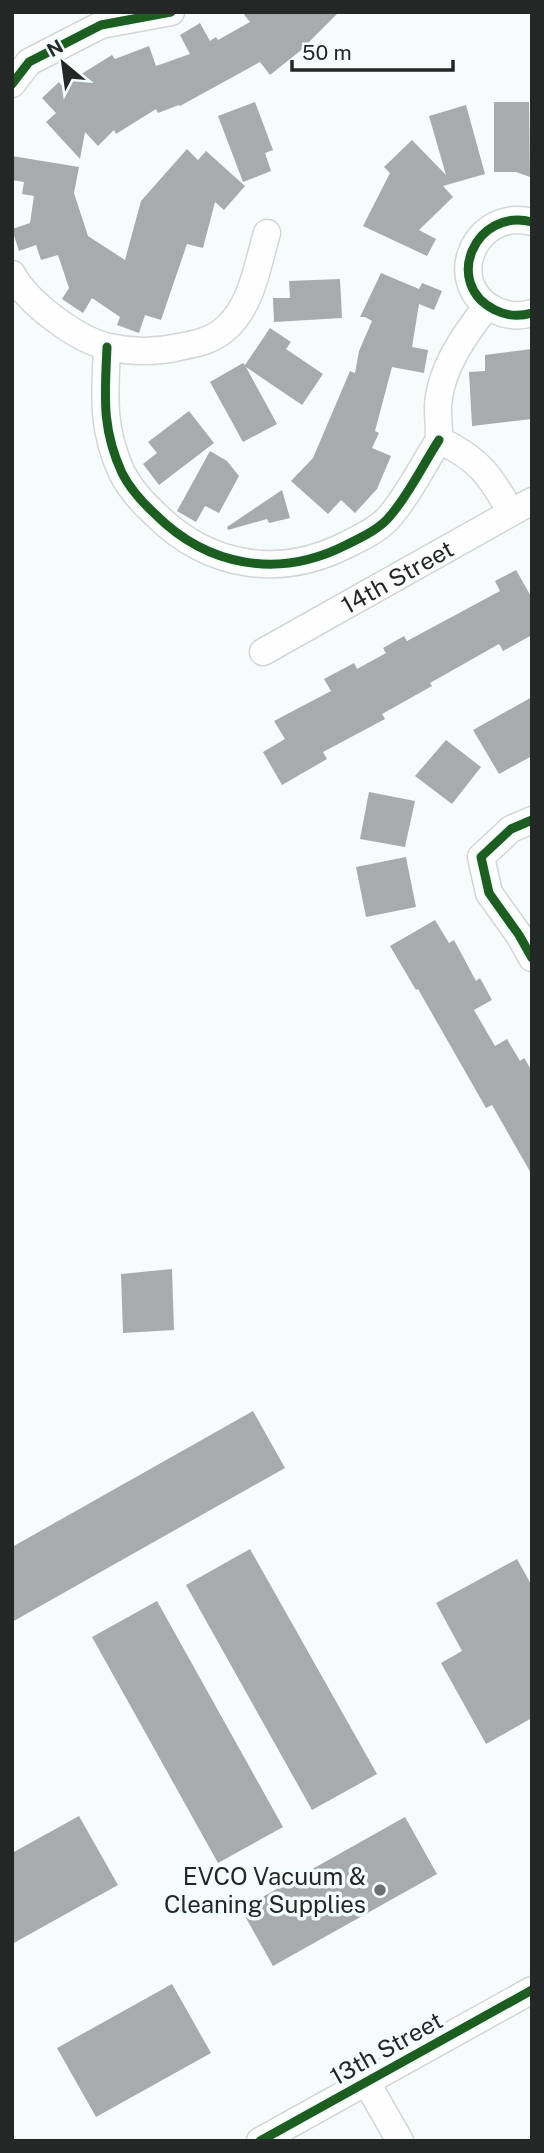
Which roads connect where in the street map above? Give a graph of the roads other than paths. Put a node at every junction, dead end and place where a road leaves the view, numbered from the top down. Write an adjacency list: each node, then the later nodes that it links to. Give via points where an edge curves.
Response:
1 (171, 12): 2 (street, via 100,25)
2 (21, 62): 3 (street)
3 (12, 84)
4 (532, 222): 7 (street, via 510,220 492,226 478,238 468,274 474,292)
5 (267, 233): 9 (street, via 246,303 223,331 167,350)
6 (12, 274): 9 (street, via 38,307)
7 (487, 306): 8 (street, via 504,314); 10 (street, via 449,365 438,403)
8 (532, 313)
9 (107, 347): 10 (street, via 104,413 123,475 136,496 165,525 215,555 254,564 289,564 324,556 358,539 390,518)
10 (439, 440): 11 (street, via 465,452)
11 (521, 506): 12 (street, 14th Street)
12 (263, 652)
13 (532, 820): 14 (street, via 511,829 481,857 489,893)
14 (532, 958)
15 (532, 1990): 16 (street, 13th Street)
16 (366, 2081): 17 (street, 13th Street); 18 (street)
17 (260, 2141)
18 (400, 2141)

